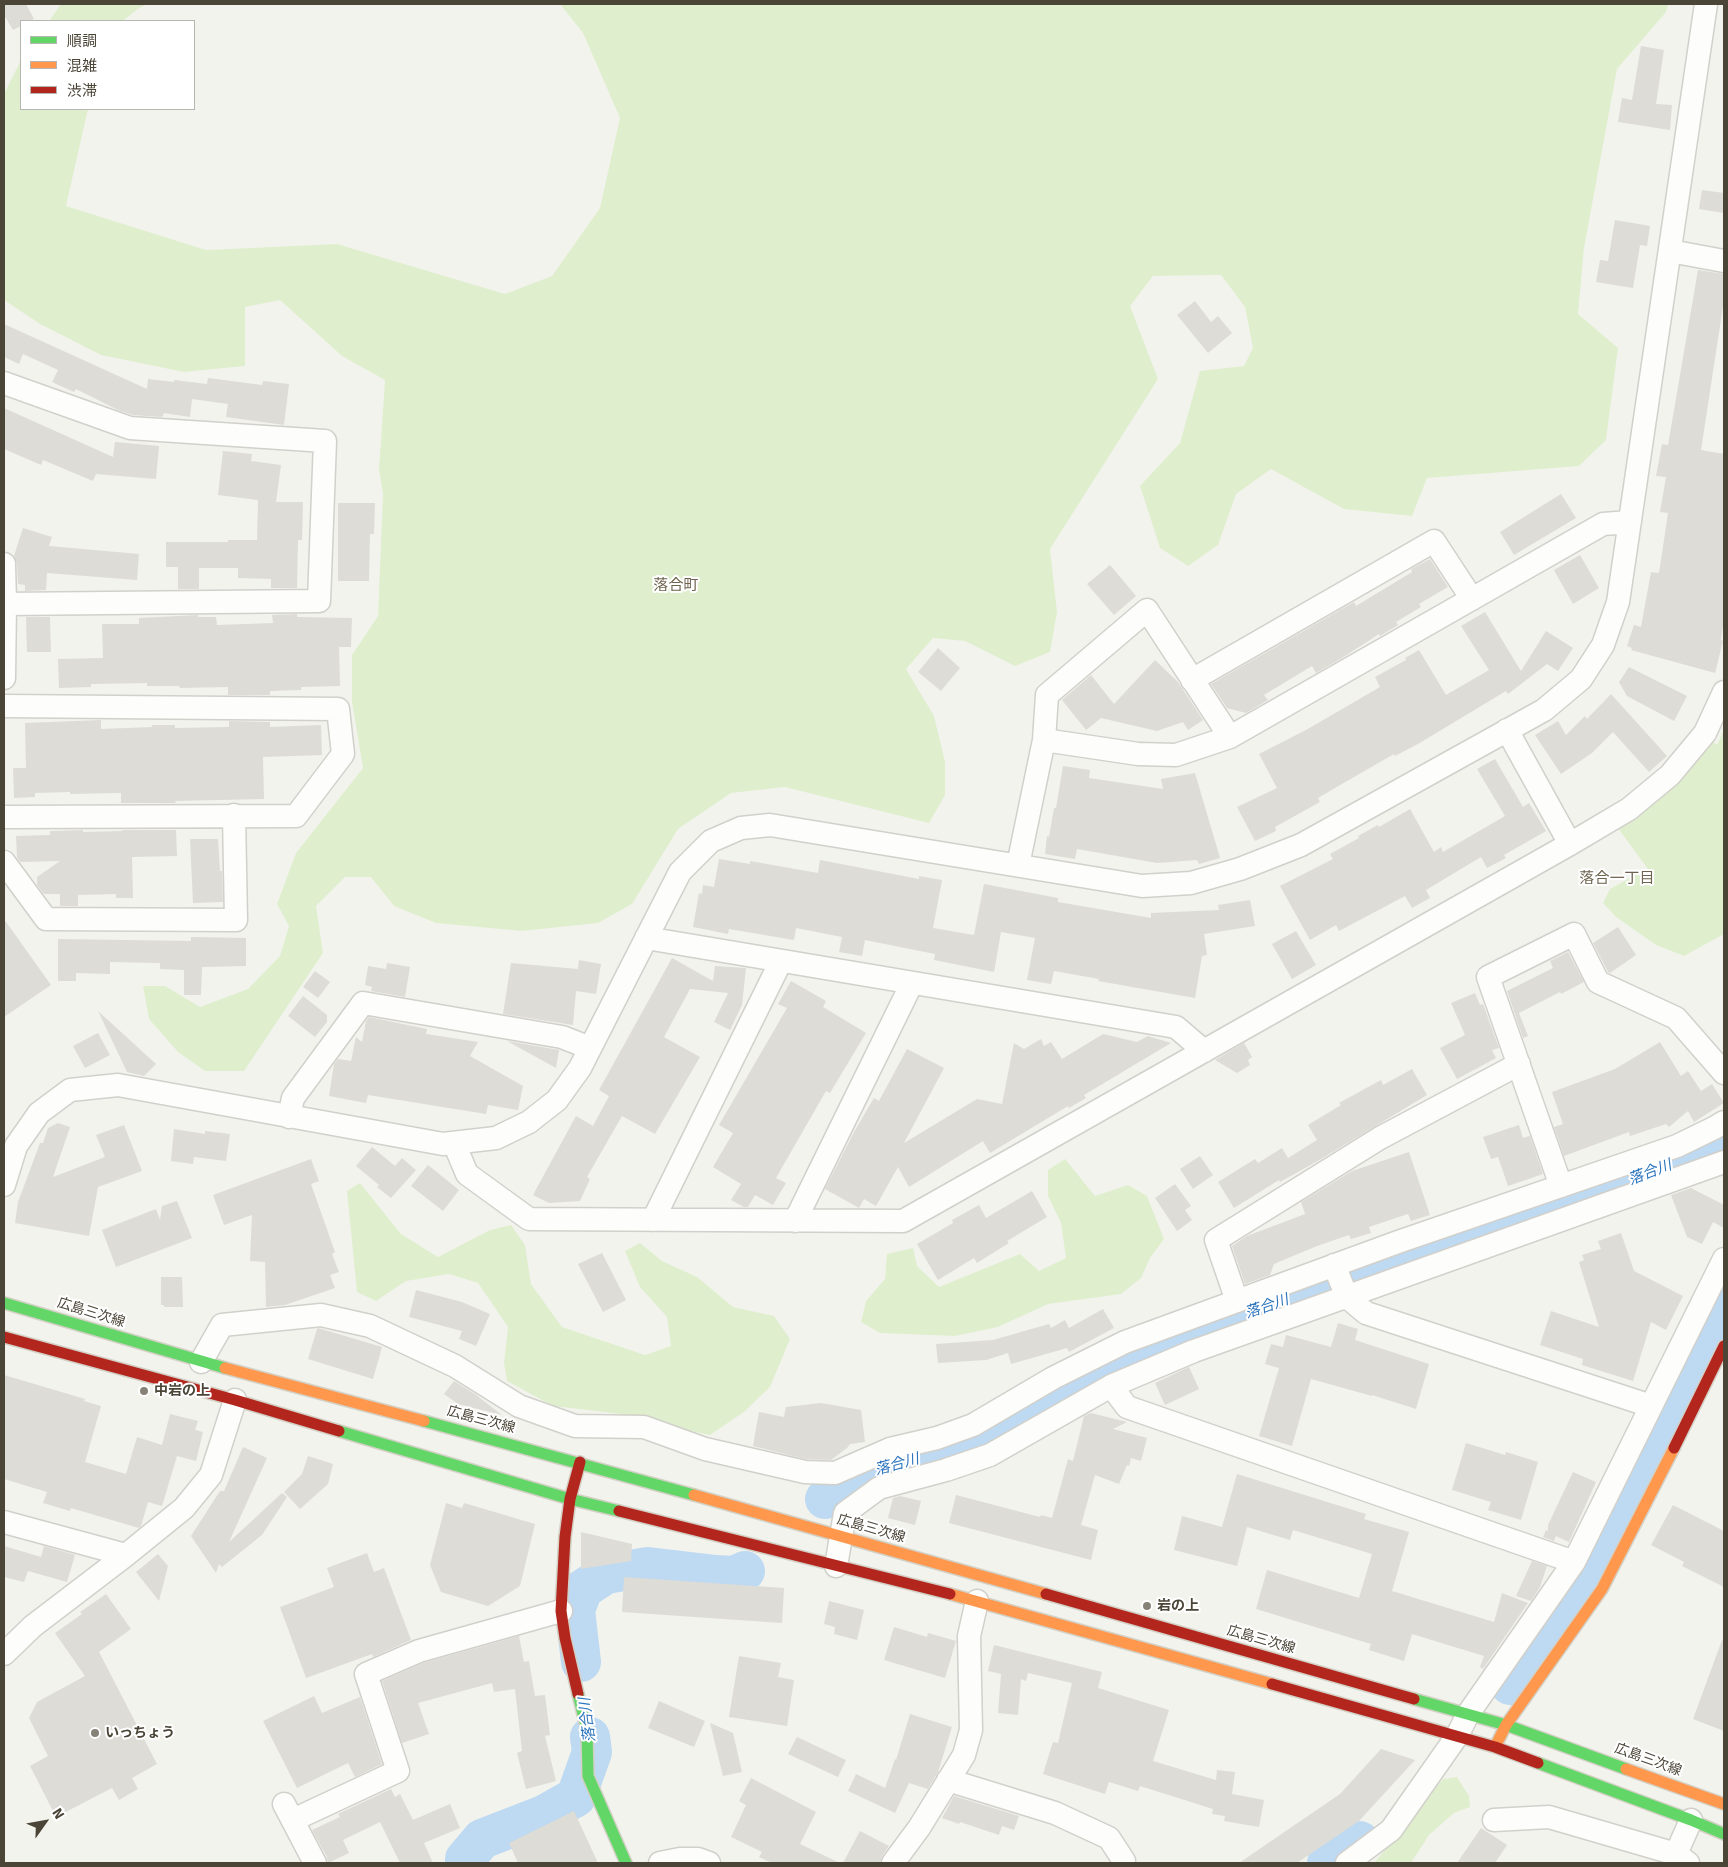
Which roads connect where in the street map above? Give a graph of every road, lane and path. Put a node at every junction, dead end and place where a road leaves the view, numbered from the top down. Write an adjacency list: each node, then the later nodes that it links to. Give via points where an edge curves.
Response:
1 (1706, 4): 2 (street)
2 (1670, 252): 3 (street); 5 (street)
3 (1724, 261)
4 (4, 383): 8 (street, via 130,428 325,441 319,601)
5 (1630, 522): 7 (street, via 1603,524); 13 (street, via 1618,602 1602,645 1581,679 1544,710)
6 (4, 564): 8 (street)
7 (1472, 599): 10 (street, via 1434,541); 14 (street)
8 (5, 604): 9 (street)
9 (4, 678)
10 (1192, 680): 14 (street); 15 (street, via 1147,610 1047,694)
11 (1724, 692): 18 (street, via 1704,733 1670,775 1629,809)
12 (4, 706): 16 (street, via 338,709 343,754 296,816)
13 (1508, 730): 18 (street); 20 (street, via 1301,845 1240,869 1191,883 1142,886)
14 (1230, 737): 15 (street, via 1176,755 1138,754)
15 (1044, 740): 20 (street)
16 (234, 815): 17 (street); 19 (street, via 236,920 46,919)
17 (4, 817)
18 (1570, 844): 25 (street)
19 (4, 862)
20 (1018, 865): 21 (street, via 770,825 741,828 711,841 680,872)
21 (646, 938): 22 (street); 24 (street)
22 (780, 961): 23 (street); 34 (street)
23 (912, 983): 25 (street, via 1176,1027); 35 (street)
24 (590, 1048): 28 (street, via 562,1037 362,1003 293,1098); 30 (street, via 557,1100 529,1122 496,1138)
25 (1204, 1051): 35 (street, via 903,1221)
26 (1519, 1064): 27 (street, via 1488,977 1574,934 1598,982 1676,1018); 33 (street); 39 (street, via 1380,1138 1216,1240)
27 (1724, 1073)
28 (289, 1116): 30 (street, via 443,1144); 32 (street, via 118,1085 70,1090 34,1120 16,1146)
29 (1724, 1122): 33 (street, via 1677,1146)
30 (454, 1143): 34 (street, via 467,1174 529,1219)
31 (1724, 1162): 37 (street)
32 (4, 1185)
33 (1561, 1186): 37 (street)
34 (653, 1220): 35 (street)
35 (795, 1220)
36 (1724, 1260): 38 (street)
37 (1340, 1280): 39 (street); 44 (street, via 1194,1351); 46 (street, via 1366,1313)
38 (1718, 1286): 46 (street)
39 (1237, 1301): 43 (street, via 1125,1342 1053,1378 973,1425 890,1449 834,1473 805,1472 705,1449 644,1427 575,1426 518,1406 455,1366 370,1326 321,1315 222,1325)
40 (4, 1302): 43 (main road, 広島三次線)
41 (4, 1337): 45 (main road)
42 (1724, 1346): 58 (main road, via 1602,1589)
43 (201, 1362): 47 (main road, 広島三次線)
44 (1111, 1386): 50 (street, via 990,1455 879,1488 845,1513); 52 (street, via 1127,1407)
45 (235, 1400): 48 (main road); 51 (street, via 211,1475 184,1508)
46 (1651, 1406): 52 (street)
47 (580, 1462): 48 (main road); 50 (main road, 広島三次線)
48 (570, 1499): 53 (main road); 55 (main road)
49 (4, 1522): 51 (street)
50 (842, 1536): 53 (street); 57 (main road, 広島三次線)
51 (126, 1555): 56 (street, via 34,1626)
52 (1574, 1562): 57 (street)
53 (836, 1566): 54 (main road)
54 (976, 1601): 59 (main road); 61 (street, via 969,1636 971,1730 964,1755)
55 (561, 1611): 67 (street, via 419,1650 366,1674 398,1771 288,1812); 68 (main road, via 587,1730 588,1776)
56 (4, 1654)
57 (1468, 1714): 58 (main road, 広島三次線); 59 (street)
58 (1506, 1725): 60 (main road); 62 (main road, 広島三次線)
59 (1457, 1736): 60 (main road); 73 (street, via 1391,1830)
60 (1494, 1747): 64 (main road)
61 (948, 1780): 71 (street); 72 (street, via 1055,1813 1109,1838)
62 (1724, 1804)
63 (1494, 1820): 66 (street, via 1549,1817)
64 (1692, 1820): 65 (main road); 66 (street)
65 (1724, 1834)
66 (1682, 1858)
67 (315, 1863)
68 (626, 1863)
69 (660, 1863): 70 (street, via 680,1858)
70 (709, 1863)
71 (893, 1863)
72 (1124, 1863)
73 (1347, 1863)

